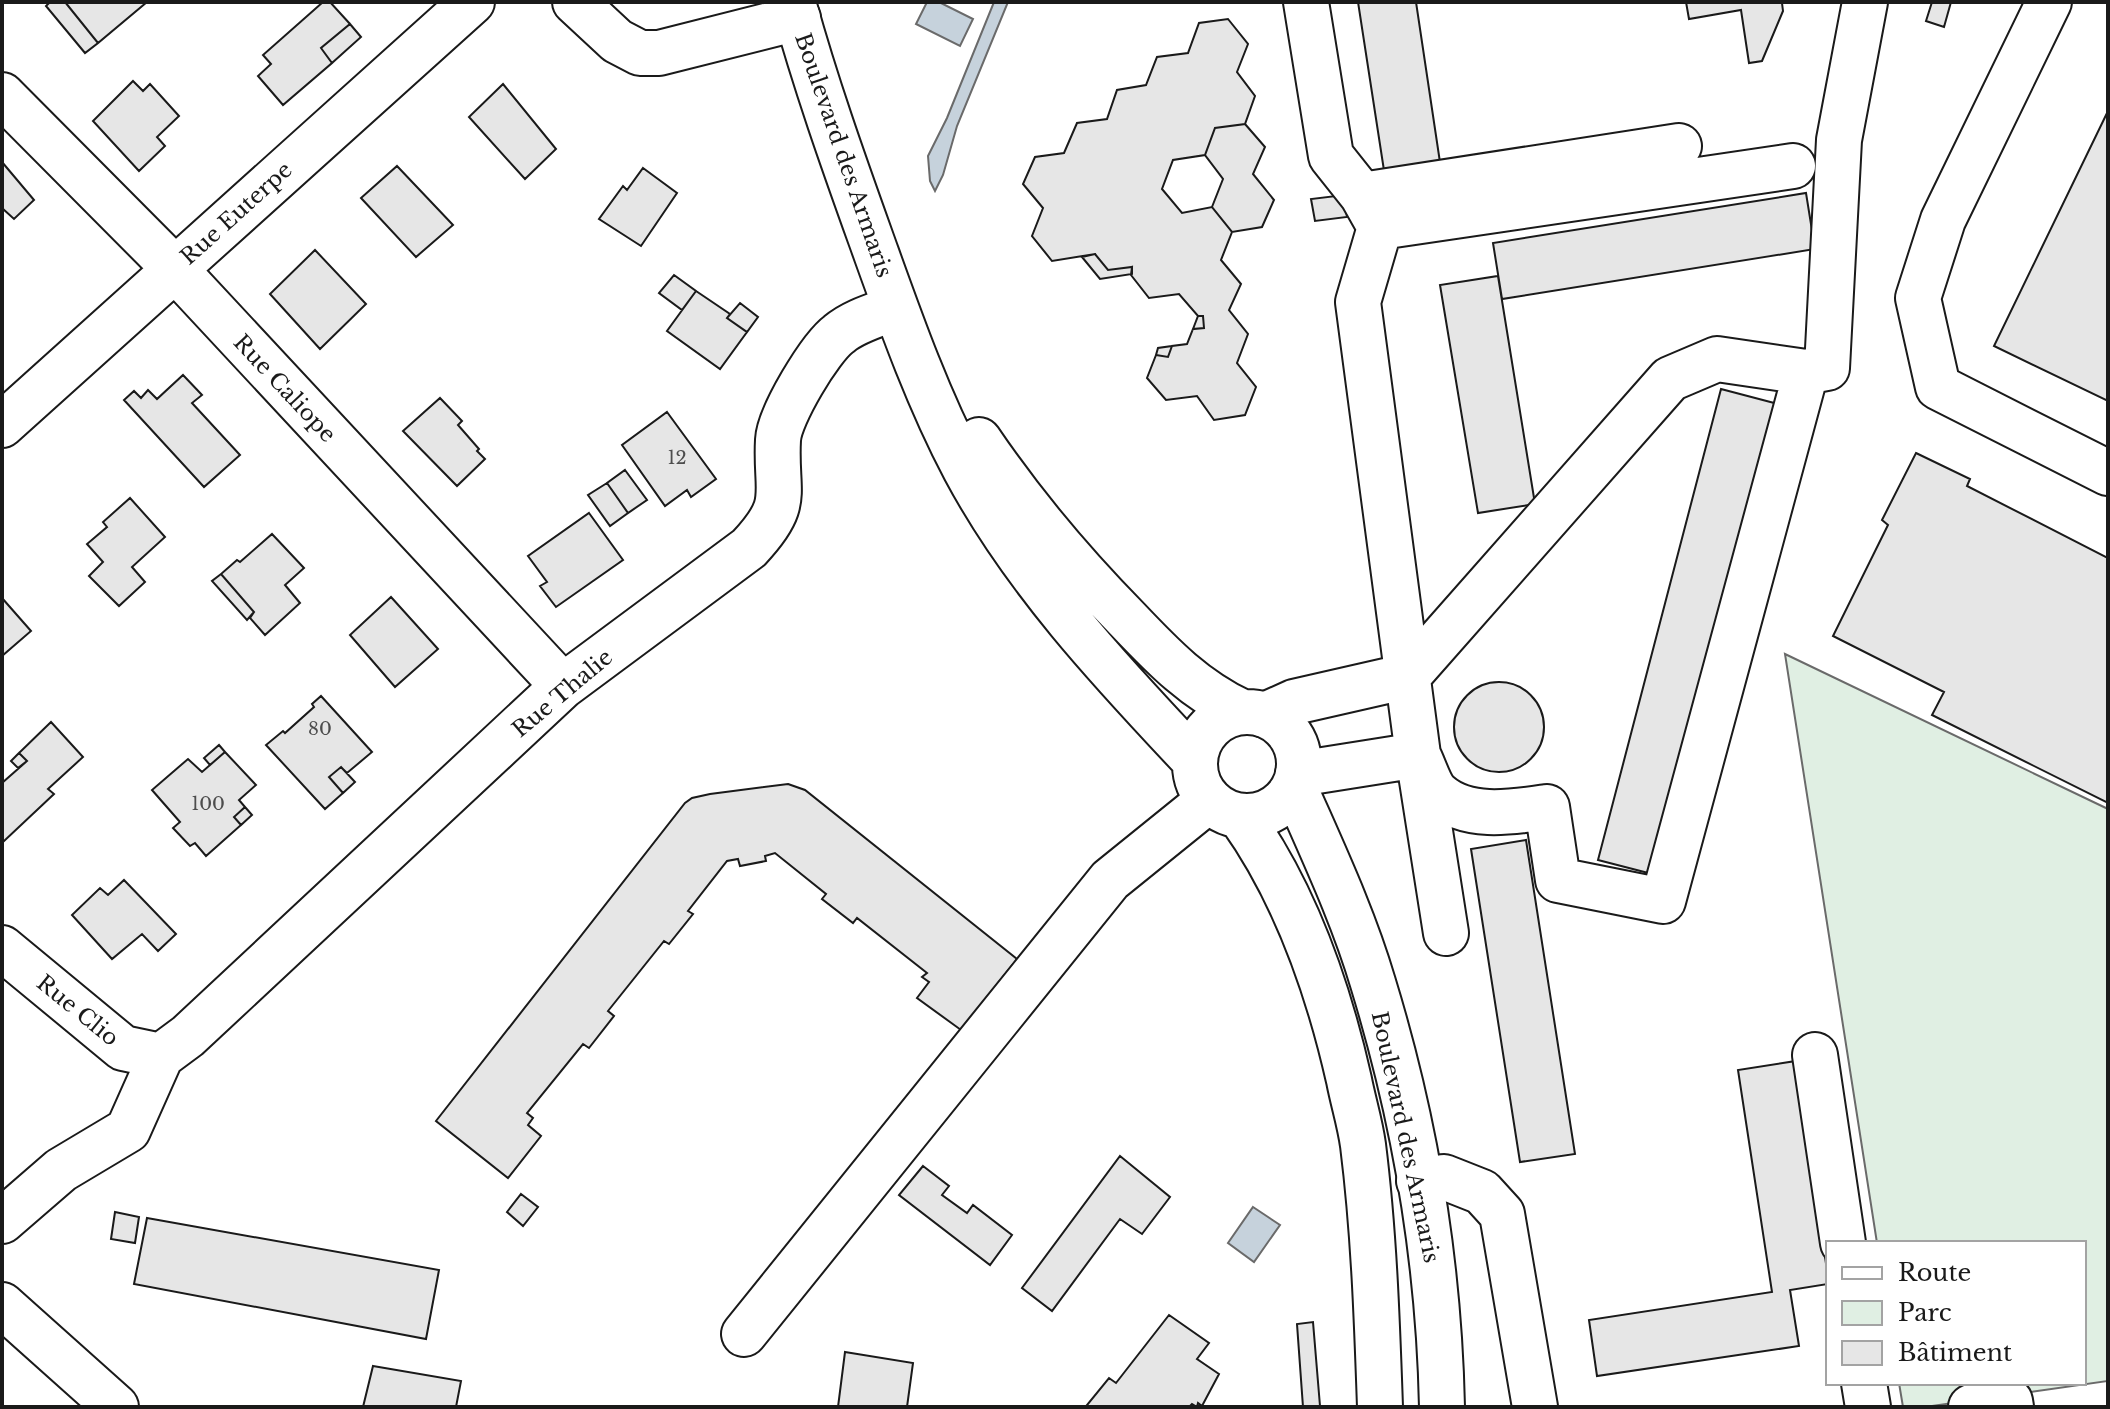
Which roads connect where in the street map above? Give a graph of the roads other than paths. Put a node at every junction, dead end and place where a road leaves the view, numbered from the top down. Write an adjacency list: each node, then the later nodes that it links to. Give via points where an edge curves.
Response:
1 (472, 2): 11 (street, Rue Euterpe)
2 (575, 2): 6 (street, via 617,41 640,53 659,53)
3 (1306, 2): 10 (street, via 1331,156)
4 (1865, 2): 13 (street, via 1839,140 1827,368)
5 (2049, 2): 15 (street, via 1943,220 1918,298 1938,387)
6 (796, 10): 12 (street, Boulevard des Armaris)
7 (2, 95): 11 (street, Rue Caliope)
8 (1679, 146): 10 (street)
9 (1793, 166): 10 (street)
10 (1371, 211): 16 (street, via 1358,302)
11 (174, 268): 14 (street, Rue Euterpe); 17 (street, Rue Caliope)
12 (895, 308): 17 (street, Rue Thalie, via 837,334 788,405 778,437 780,497 769,526 749,548); 18 (street, Boulevard des Armaris, via 942,388 1039,523 1097,589 1213,699); 20 (street, Boulevard des Armaris, via 966,470 999,525 1071,623)
13 (1806, 372): 16 (street, via 1717,359 1670,379); 19 (street, via 1663,901 1558,880 1547,807 1464,810 1436,793)
14 (2, 425)
15 (2108, 473)
16 (1408, 676): 18 (street); 19 (street)
17 (563, 686): 26 (street, Rue Thalie)
18 (1253, 714): 20 (street, via 1227,716 1205,733); 21 (street, via 1281,724 1292,739 1298,755)
19 (1418, 755): 21 (street); 23 (street)
20 (1194, 760): 22 (street, via 1197,782)
21 (1296, 780): 22 (street, via 1285,799 1257,815); 27 (street, Boulevard des Armaris, via 1373,981)
22 (1225, 808): 31 (street, via 1110,880); 34 (street, Boulevard des Armaris, via 1272,866 1313,953 1341,1044 1363,1142)
23 (1446, 933)
24 (2, 948): 26 (street, Rue Clio, via 123,1048)
25 (1815, 1055): 29 (street)
26 (161, 1056): 28 (street, via 128,1130 61,1170)
27 (1419, 1181): 35 (street, Boulevard des Armaris, via 1433,1263); 36 (street, via 1444,1177 1482,1192 1502,1214)
28 (2, 1221)
29 (1843, 1241)
30 (2, 1305): 33 (street)
31 (744, 1334)
32 (1864, 1385): 37 (street)
33 (116, 1407)
34 (1380, 1407)
35 (1442, 1407)
36 (1535, 1407)
37 (1868, 1407)
38 (1971, 1407): 39 (street, via 2010,1401)
39 (2011, 1407)

